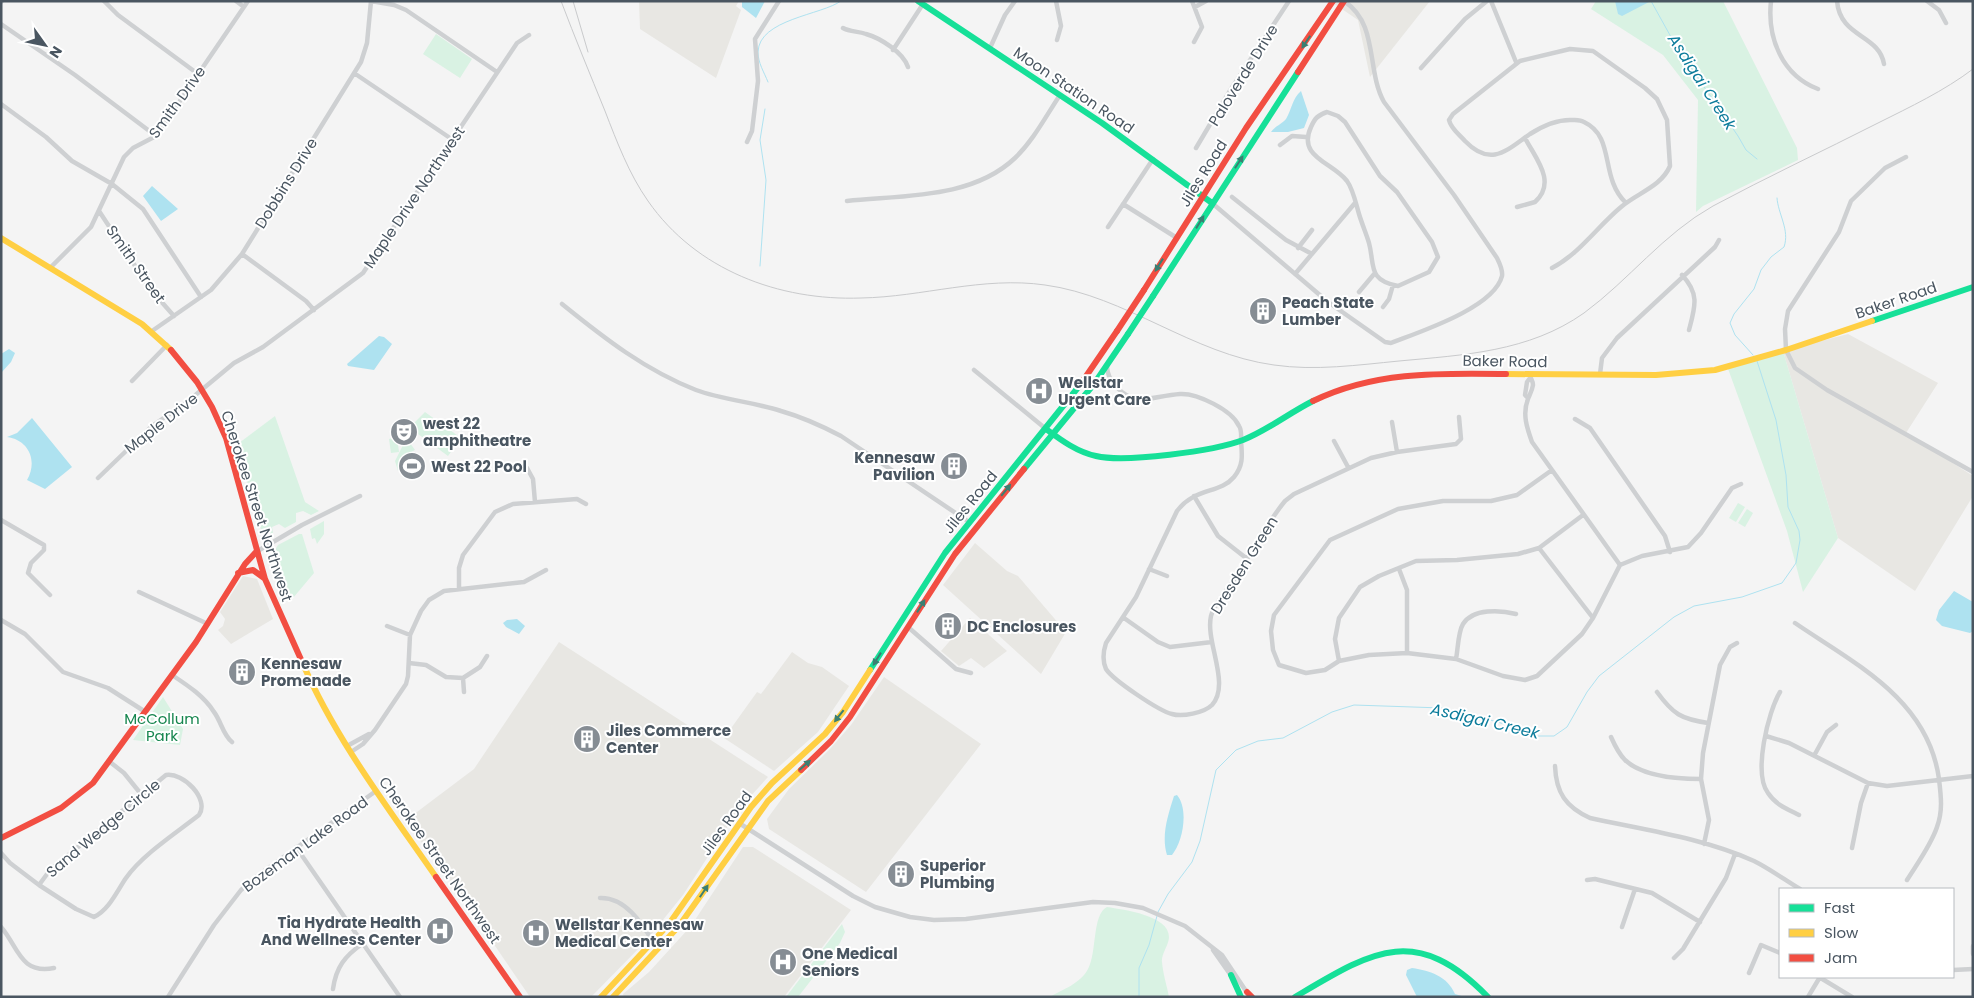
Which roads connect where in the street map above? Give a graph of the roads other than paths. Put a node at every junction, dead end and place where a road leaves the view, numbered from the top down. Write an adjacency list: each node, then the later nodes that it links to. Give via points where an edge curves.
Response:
1 (104, 1): 34 (street)
2 (236, 1): 18 (street)
3 (248, 1): 18 (street, Smith Drive)
4 (371, 1): 32 (street, via 394,4 406,10); 33 (street, Dobbins Drive, via 367,43)
5 (779, 1): 42 (street, via 755,39 758,81 752,131)
6 (1015, 1): 26 (street)
7 (1056, 1): 24 (street, via 1060,26)
8 (1192, 1): 19 (street)
9 (1206, 1): 19 (street)
10 (1289, 1): 44 (street, Paloverde Drive)
11 (1333, 1): 48 (street, Jiles Road, one-way to 48)
12 (1344, 1): 51 (street, Jiles Road, one-way to 12); 68 (street, Jiles Road, via 1365,25 1377,87 1384,102 1454,194 1502,270 1497,287 1479,303 1391,344 1346,317)
13 (1489, 1): 28 (street); 31 (street, via 1465,19)
14 (1771, 1): 35 (street, via 1772,28 1783,61 1794,76)
15 (1837, 1): 29 (street, via 1842,21 1879,51)
16 (1927, 1): 20 (street, via 1939,10)
17 (921, 3): 26 (street, Moon Station Road); 27 (street)
18 (244, 7): 34 (street, Smith Drive)
19 (1195, 7): 25 (street, via 1202,27)
20 (1946, 23)
21 (1, 24): 38 (street)
22 (843, 28): 27 (street, via 869,35)
23 (529, 35): 32 (street, Maple Drive Northwest, via 517,43)
24 (1057, 40)
25 (1194, 42)
26 (990, 48): 36 (street, Moon Station Road)
27 (893, 50): 30 (street, via 906,60)
28 (1516, 62): 40 (street, via 1450,118 1450,124 1473,148 1490,155 1507,151); 53 (street, via 1563,50 1593,51 1653,94 1667,120 1670,166 1659,181)
29 (1884, 64)
30 (908, 67)
31 (1421, 68)
32 (497, 72): 41 (street, Maple Drive Northwest)
33 (354, 73): 41 (street); 63 (street, Dobbins Drive)
34 (198, 74): 38 (street, Smith Drive)
35 (1818, 89)
36 (1060, 95): 46 (street, Moon Station Road); 50 (street, via 1026,146 981,181 940,191)
37 (1, 104): 47 (street, via 72,161)
38 (156, 136): 47 (street, Smith Drive, via 127,153)
39 (1306, 137): 43 (street, via 1292,136); 52 (street, via 1309,150 1346,180); 70 (street, via 1318,115 1327,112 1338,116 1436,249 1438,257 1429,272 1398,286)
40 (1525, 138): 53 (street, via 1564,120 1580,120 1590,125 1601,137 1613,187); 55 (street, via 1545,175 1545,189 1535,202)
41 (453, 140): 76 (street, Maple Drive Northwest, via 363,273)
42 (747, 142)
43 (1280, 145)
44 (1196, 148)
45 (1906, 157): 81 (street, via 1885,168 1850,201 1840,232 1788,311)
46 (1153, 159): 48 (street, Moon Station Road); 54 (street)
47 (112, 184): 56 (street, Smith Drive); 73 (street, via 143,209)
48 (1203, 196): 51 (street, Moon Station Road); 60 (street, Jiles Road)
49 (1232, 197): 62 (street)
50 (847, 201)
51 (1212, 203): 68 (street); 82 (street, Jiles Road, one-way to 51, bridge)
52 (1356, 203): 64 (street); 67 (street)
53 (1626, 203): 66 (street, via 1573,254)
54 (1124, 204): 57 (street); 60 (street)
55 (1517, 206)
56 (99, 211): 65 (street, Smith Drive, via 86,234); 77 (street, Smith Street, via 151,290)
57 (1108, 227)
58 (1312, 230): 62 (street)
59 (1, 238): 65 (street, Cherokee Street Northwest)
60 (1176, 238): 93 (street, Jiles Road, one-way to 93, bridge, via 1089,374)
61 (1719, 240): 69 (street)
62 (1298, 248): 64 (street)
63 (242, 254): 73 (street, Dobbins Drive); 76 (street)
64 (1312, 254): 68 (street)
65 (50, 268): 79 (street, Cherokee Street Northwest)
66 (1552, 268)
67 (1375, 272): 70 (street); 72 (street)
68 (1296, 274)
69 (1682, 276): 78 (street, via 1694,290 1695,304); 84 (street, via 1606,352)
70 (1393, 285): 75 (street)
71 (1973, 287): 81 (street, Baker Road)
72 (1359, 292)
73 (201, 297): 77 (street, Dobbins Drive)
74 (562, 304): 110 (street, via 619,350 658,374 698,391 781,411 820,425)
75 (1382, 308)
76 (314, 310): 89 (street, Maple Drive Northwest, via 263,347 234,363)
77 (174, 316): 79 (street, Dobbins Drive)
78 (1689, 330)
79 (152, 331): 80 (street, Cherokee Street Northwest)
80 (167, 345): 86 (street); 89 (street, Cherokee Street Northwest)
81 (1786, 350): 84 (street, Baker Road, via 1715,370 1670,375); 101 (street, via 1795,368 1827,390)
82 (1107, 366): 87 (street); 88 (street, Jiles Road)
83 (974, 370): 93 (street)
84 (1600, 374): 85 (street, Baker Road)
85 (1530, 376): 95 (street, Baker Road, via 1428,373 1363,382 1322,396); 100 (street, via 1526,394 1526,426 1532,442)
86 (132, 381)
87 (1112, 382): 88 (street); 95 (street, via 1136,400 1181,394 1215,405 1236,420)
88 (1094, 384): 94 (street, Jiles Road)
89 (202, 390): 102 (street, Maple Drive, via 152,426); 112 (street, Cherokee Street Northwest, via 216,414 230,452)
90 (1459, 417): 97 (street, Dresden Green, via 1461,439 1456,444)
91 (1575, 419): 113 (street, via 1590,428 1665,536)
92 (1392, 422): 97 (street)
93 (1046, 429): 94 (street, Baker Road); 110 (street, Jiles Road)
94 (1053, 434): 95 (street, Baker Road, via 1083,452 1109,458 1216,446); 132 (street, Jiles Road, one-way to 94, via 955,554)
95 (1241, 440): 105 (street, Dresden Green, via 1243,458 1234,478)
96 (1334, 441): 98 (street)
97 (1397, 452): 98 (street, Dresden Green)
98 (1348, 467): 114 (street, Dresden Green, via 1290,497)
99 (527, 468): 106 (street, via 533,479)
100 (1552, 470): 108 (street); 139 (street, via 1518,495 1491,501 1442,501 1398,509 1330,540 1274,615 1270,631 1272,650 1279,665 1306,674 1325,670)
101 (1973, 472)
102 (98, 478)
103 (1741, 484): 113 (street, via 1732,488 1688,547)
104 (360, 496): 112 (street)
105 (1194, 496): 114 (street, via 1218,536); 116 (street, Dresden Green, via 1184,502 1174,516)
106 (535, 502): 107 (street, via 577,499); 122 (street, via 508,506 488,518 460,561)
107 (586, 504)
108 (1583, 515): 111 (street); 115 (street)
109 (1, 520): 124 (street, via 30,533 44,545 28,573)
110 (969, 522): 164 (street, Jiles Road, one-way to 164, via 933,569 843,712 772,782)
111 (1539, 548): 117 (street, via 1518,554 1416,561); 127 (street)
112 (256, 552): 119 (street); 121 (street, Cherokee Street Northwest)
113 (1670, 552): 115 (street, via 1642,556)
114 (1246, 558): 134 (street, Dresden Green, via 1212,616)
115 (1620, 565): 127 (street)
116 (1149, 569): 120 (street); 126 (street, Dresden Green)
117 (1399, 569): 136 (street, via 1407,590); 139 (street, via 1360,587 1348,603 1339,618 1335,639)
118 (546, 570): 122 (street, via 524,582)
119 (238, 573): 121 (street, via 252,570); 130 (street)
120 (1167, 576)
121 (265, 579): 153 (street, Cherokee Street Northwest, via 306,672)
122 (459, 589): 133 (street, via 444,591 429,600)
123 (139, 592): 130 (street)
124 (50, 595)
125 (1516, 614): 138 (street, via 1488,610 1470,618 1463,624)
126 (1124, 618): 134 (street, via 1170,647); 134 (street, Dresden Green, via 1104,648 1105,667 1170,714 1207,709 1216,698 1218,681)
127 (1593, 618): 138 (street, via 1582,634 1557,658 1537,676 1525,680 1503,676)
128 (1, 620): 147 (street, via 24,634 63,672 108,688)
129 (1795, 622): 159 (street, via 1888,687 1902,701 1927,738)
130 (208, 624): 142 (street)
131 (386, 626): 133 (street)
132 (908, 627): 141 (street, via 956,669); 165 (street, Jiles Road, one-way to 132, via 774,794 840,730)
133 (410, 635): 140 (street)
134 (1212, 642)
135 (1737, 643): 148 (street, via 1730,647 1720,665)
136 (1407, 653): 138 (street); 139 (street)
137 (487, 656): 143 (street, via 480,667)
138 (1456, 659)
139 (1339, 661)
140 (409, 663): 143 (street, via 426,665 446,677); 153 (street, via 406,684 375,730)
141 (971, 673)
142 (172, 675): 147 (street); 152 (street, via 205,700)
143 (463, 678): 144 (street)
144 (464, 692)
145 (1657, 692): 148 (street, via 1670,709 1685,720)
146 (1780, 692): 150 (street, via 1773,703)
147 (144, 711): 155 (street)
148 (1708, 723): 158 (street)
149 (1836, 725): 154 (street, via 1827,732)
150 (1766, 736): 154 (street); 163 (street, via 1762,757 1764,787 1780,806)
151 (1611, 737): 158 (street, via 1626,762 1640,769 1684,779)
152 (232, 742)
153 (349, 749): 161 (street, Cherokee Street Northwest)
154 (1815, 754): 160 (street)
155 (110, 762): 162 (street); 166 (street, via 90,787 69,803)
156 (1555, 766): 167 (street, via 1561,795 1573,810 1590,818)
157 (1973, 776): 159 (street)
158 (1701, 779): 167 (street, via 1709,820)
159 (1939, 780): 160 (street, via 1886,786); 173 (street, via 1942,804 1937,828)
160 (1868, 782): 169 (street)
161 (376, 791): 168 (street, Bozeman Lake Road); 201 (street, Cherokee Street Northwest)
162 (141, 794): 174 (street, Sand Wedge Circle, via 50,870); 174 (street, Sand Wedge Circle, via 166,775 178,775 194,791 202,809 199,815 130,872 101,913 94,917 82,913)
163 (1799, 815)
164 (739, 823): 165 (street); 179 (street, Jiles Road)
165 (747, 828): 186 (street, via 853,896 894,913 947,920 1093,902 1115,903 1168,917); 203 (street, Jiles Road, one-way to 165, via 679,926)
166 (1, 838)
167 (1704, 844): 171 (street)
168 (296, 847): 184 (street); 199 (street, Bozeman Lake Road, via 241,890 214,924)
169 (1852, 848)
170 (1, 853): 174 (street, Sand Wedge Circle)
171 (1735, 854): 175 (street, via 1756,862); 178 (street, via 1726,878)
172 (1587, 880): 176 (street)
173 (1907, 880)
174 (39, 885)
175 (1798, 888)
176 (1635, 889): 178 (street, via 1652,893); 182 (street)
177 (600, 898): 180 (street, via 611,898 634,914)
178 (1700, 922): 189 (street)
179 (669, 924): 180 (street, via 658,929); 183 (street, Jiles Road)
180 (643, 925): 183 (street)
181 (1, 927): 190 (street, via 22,960 37,967)
182 (1622, 927)
183 (653, 942): 202 (street, Jiles Road)
184 (362, 944): 197 (street, via 350,952 338,967); 200 (street)
185 (1973, 946): 188 (street)
186 (1213, 949): 194 (street); 198 (street, via 1222,954 1235,971)
187 (1779, 953): 193 (street, via 1761,945)
188 (1973, 954)
189 (1674, 958)
190 (54, 968)
191 (1973, 969): 192 (street)
192 (1954, 970)
193 (1749, 972)
194 (1231, 975): 198 (street)
195 (1818, 978): 206 (street)
196 (1821, 978): 207 (street)
197 (333, 989)
198 (1247, 996)
199 (168, 997)
200 (400, 997)
201 (520, 997)
202 (601, 997)
203 (613, 997)
204 (1295, 997): 205 (street, via 1365,958 1403,951 1424,954 1451,964)
205 (1488, 997)
206 (1808, 997)
207 (1852, 997)

